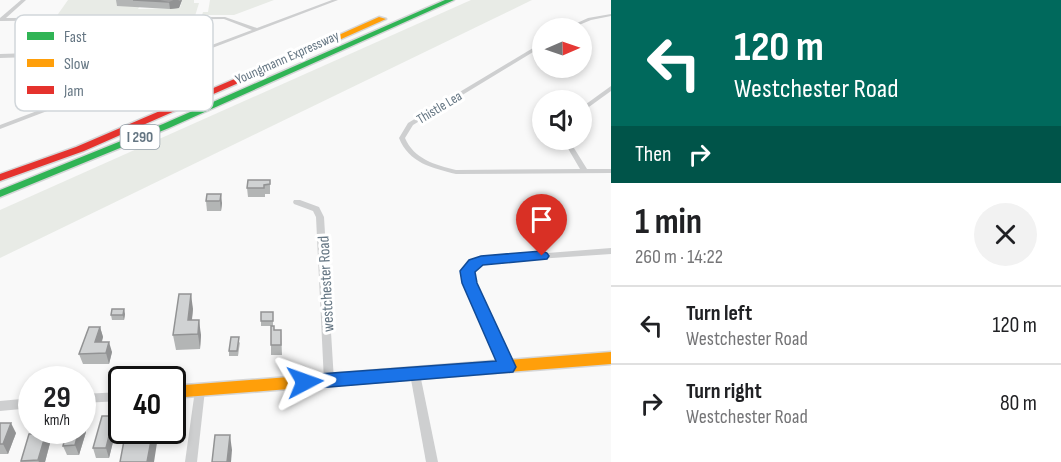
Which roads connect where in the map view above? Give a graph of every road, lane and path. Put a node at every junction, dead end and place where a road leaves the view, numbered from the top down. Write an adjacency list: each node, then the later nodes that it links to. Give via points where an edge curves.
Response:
1 (24, 0): 8 (street)
2 (336, 0): 10 (street)
3 (427, 0): 16 (main road, Youngmann Expressway / I 290)
4 (452, 0): 18 (main road, Youngmann Expressway / I 290)
5 (611, 15): 7 (street)
6 (213, 18): 10 (street, via 225,18)
7 (592, 19)
8 (0, 20): 9 (street)
9 (15, 20)
10 (257, 30): 11 (street)
11 (213, 46)
12 (532, 51): 24 (street, Thistle Lea, via 410,124 402,138 406,148 417,158 448,171)
13 (0, 56): 14 (street)
14 (15, 56)
15 (611, 88): 17 (street)
16 (213, 92)
17 (592, 102)
18 (213, 105)
19 (42, 111): 22 (street)
20 (168, 111): 26 (main road, Youngmann Expressway / I 290)
21 (200, 111): 27 (main road, Youngmann Expressway / I 290)
22 (0, 127)
23 (572, 150): 24 (street)
24 (585, 171): 25 (street)
25 (611, 171)
26 (0, 178)
27 (0, 194)
28 (297, 202): 33 (street, westchester Road, via 316,209 320,217)
29 (611, 251): 31 (street, via 495,259 470,267 470,283)
30 (611, 358): 31 (main road)
31 (507, 367): 32 (main road)
32 (415, 374): 33 (main road); 39 (street)
33 (329, 381): 34 (main road)
34 (200, 390): 35 (main road); 38 (street)
35 (186, 391)
36 (18, 404): 37 (street)
37 (0, 406)
38 (191, 462)
39 (432, 462)

